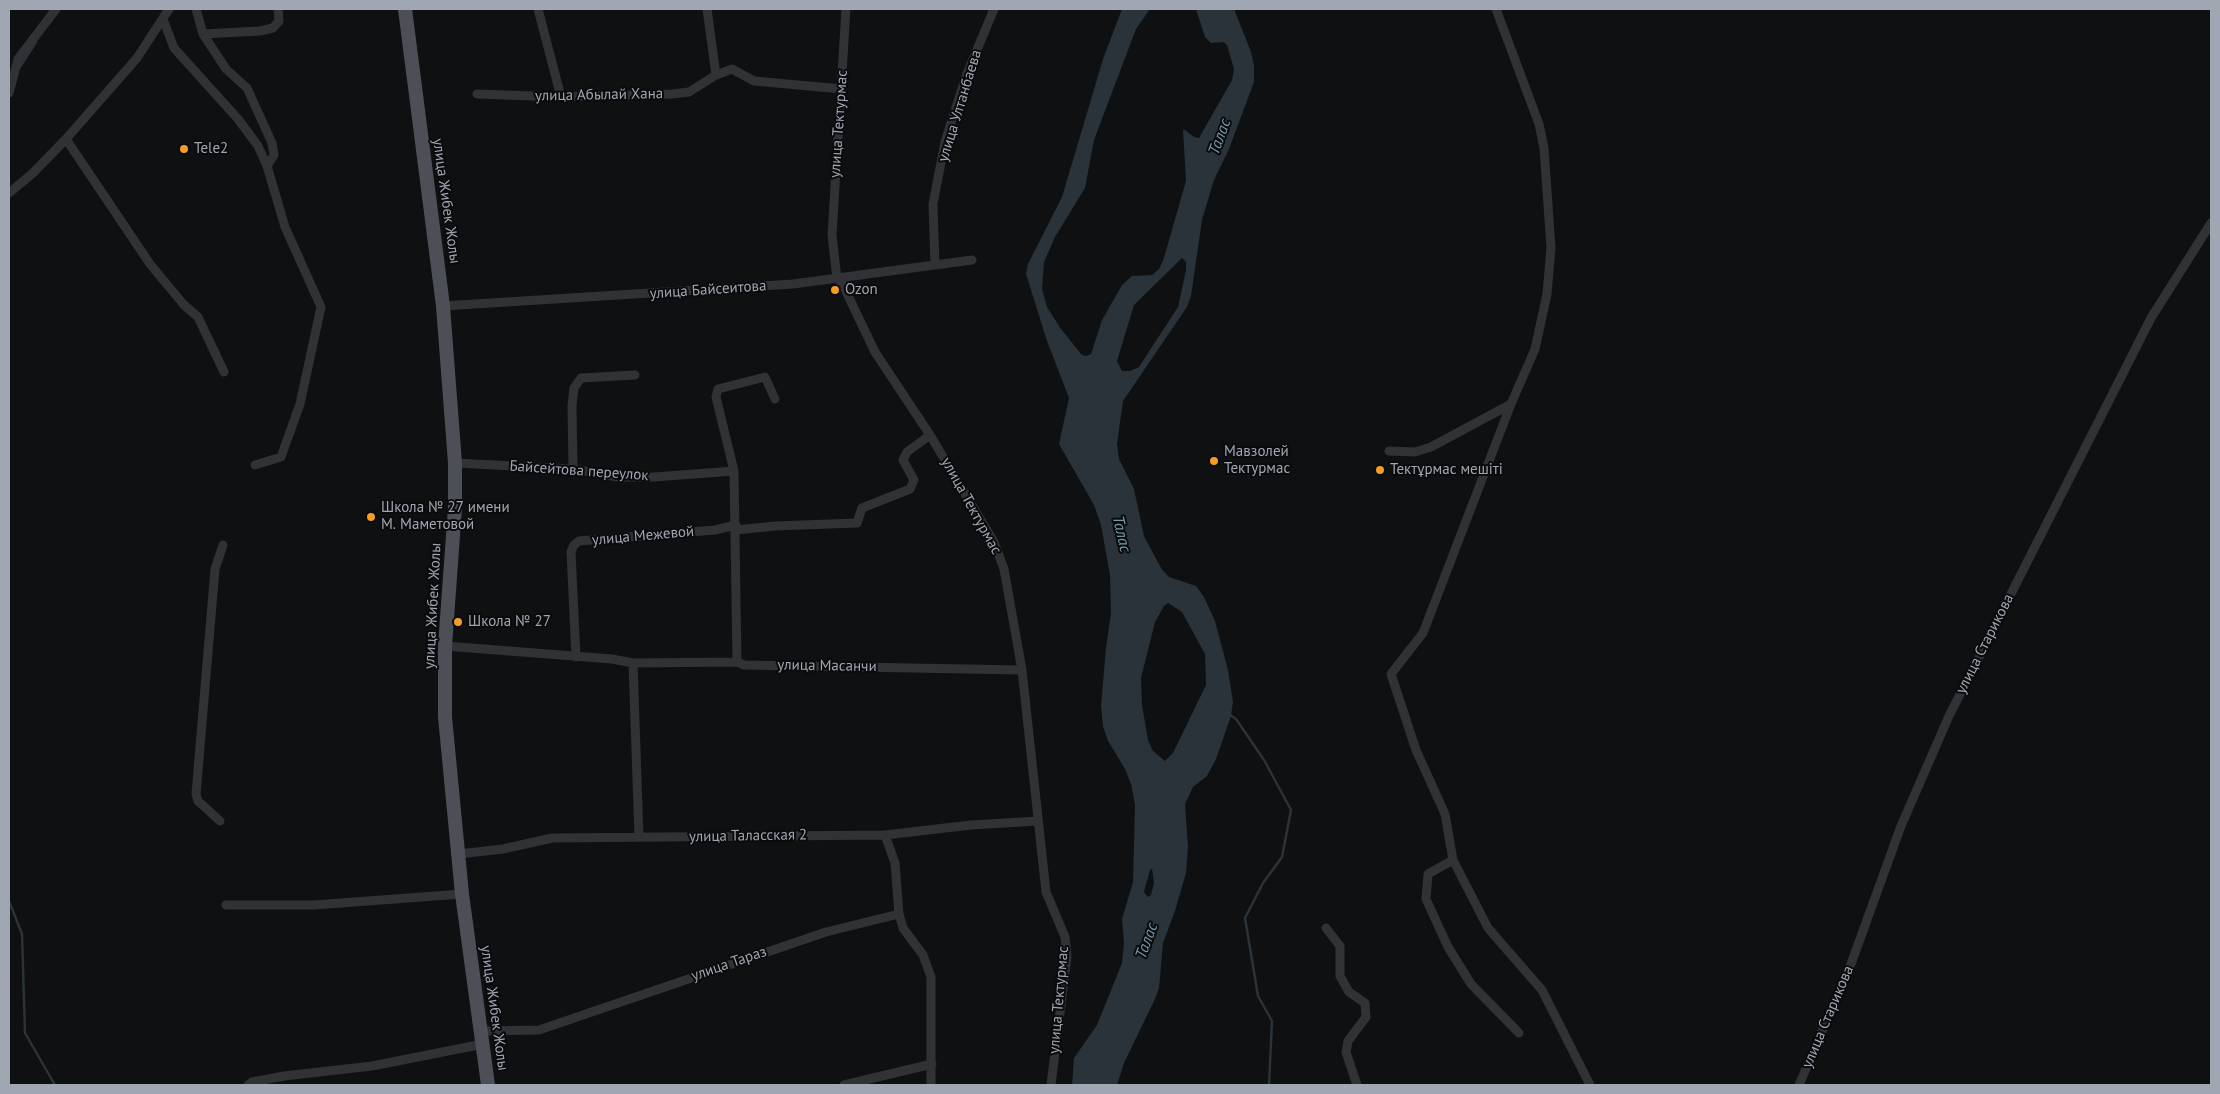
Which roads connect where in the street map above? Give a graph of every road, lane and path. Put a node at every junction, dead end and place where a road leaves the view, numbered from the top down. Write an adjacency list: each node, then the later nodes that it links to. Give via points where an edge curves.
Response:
1 (56, 9): 15 (street, via 18,59)
2 (170, 9): 11 (street)
3 (196, 9): 12 (street)
4 (278, 9): 12 (street, via 279,22 273,28)
5 (405, 9): 25 (main road, улица Жибек Жолы)
6 (538, 9): 17 (street)
7 (707, 9): 13 (street)
8 (846, 9): 14 (street, улица Тектурмас)
9 (994, 9): 23 (street, улица Ултанбаева, via 966,76 945,142 933,204)
10 (1496, 9): 29 (street, via 1544,148 1551,248 1547,294 1535,349)
11 (163, 19): 18 (street, via 137,58); 19 (street, via 174,48 238,119 258,146)
12 (204, 34): 19 (street, via 226,69 247,88 272,143 274,155)
13 (716, 76): 14 (street, улица Абылай Хана, via 732,69 754,81); 17 (street, улица Абылай Хана, via 689,92)
14 (842, 89): 24 (street, улица Тектурмас, via 832,235)
15 (9, 93)
16 (477, 94): 17 (street, улица Абылай Хана)
17 (561, 97)
18 (66, 139): 20 (street); 26 (street, via 150,264 198,317)
19 (267, 166): 33 (street, via 285,227 321,307 300,404 281,458)
20 (9, 193)
21 (2211, 222): 63 (street, улица Старикова, via 2151,318 1949,716 1900,826 1851,964)
22 (972, 260): 23 (street, улица Байсеитова)
23 (935, 265): 24 (street, улица Байсеитова)
24 (837, 278): 25 (street, улица Байсеитова, via 792,284); 30 (street, улица Тектурмас, via 875,352)
25 (443, 306): 32 (main road, улица Жибек Жолы)
26 (224, 372)
27 (635, 375): 34 (street, via 581,378 574,388)
28 (776, 399): 35 (street, via 765,377 718,389 716,397)
29 (1511, 404): 31 (street, via 1431,447 1415,452); 48 (street, via 1423,633 1391,674 1416,750 1444,814)
30 (930, 435): 36 (street, via 907,452 903,460 914,480 910,489 862,508 857,523); 42 (street, улица Тектурмас, via 994,542 1004,569)
31 (1389, 451)
32 (455, 463): 34 (street, Байсейтова переулок); 38 (main road, улица Жибек Жолы)
33 (255, 465)
34 (573, 469): 35 (street, Байсейтова переулок, via 618,477)
35 (734, 471): 36 (street)
36 (736, 528): 39 (street, улица Межевой, via 574,544 571,552); 40 (street)
37 (223, 545): 43 (street, via 215,569 196,794 198,801)
38 (445, 646): 39 (street, улица Масанчи); 47 (main road, улица Жибек Жолы, via 445,717)
39 (576, 657): 41 (street, улица Масанчи)
40 (738, 662): 41 (street, улица Масанчи); 42 (street, улица Масанчи, via 744,665)
41 (633, 663): 46 (street)
42 (1022, 670): 44 (street, улица Тектурмас)
43 (220, 821)
44 (1038, 821): 45 (street, улица Таласская 2); 60 (street, улица Тектурмас, via 1046,892 1065,937 1067,956)
45 (885, 835): 46 (street, улица Таласская 2); 51 (street, via 895,863)
46 (638, 837): 47 (street, улица Таласская 2, via 552,838 503,849)
47 (459, 854): 49 (main road, улица Жибек Жолы)
48 (1453, 860): 53 (street, via 1428,874 1426,899 1448,947 1471,984); 62 (street, via 1488,928 1542,990)
49 (462, 894): 50 (street, via 314,905); 54 (main road, улица Жибек Жолы)
50 (226, 905)
51 (899, 914): 54 (street, улица Тараз, via 826,932 539,1030); 55 (street, via 903,928 923,955 932,977)
52 (1326, 928): 61 (street, via 1340,946 1340,976 1349,992 1365,1004 1366,1017 1348,1041 1346,1052)
53 (1519, 1034)
54 (483, 1038): 56 (street, улица Тараз, via 372,1066 284,1076); 57 (main road, улица Жибек Жолы)
55 (932, 1064): 58 (street); 59 (street)
56 (248, 1085)
57 (488, 1085)
58 (844, 1085)
59 (931, 1085)
60 (1052, 1085)
61 (1357, 1085)
62 (1590, 1085)
63 (1799, 1085)

